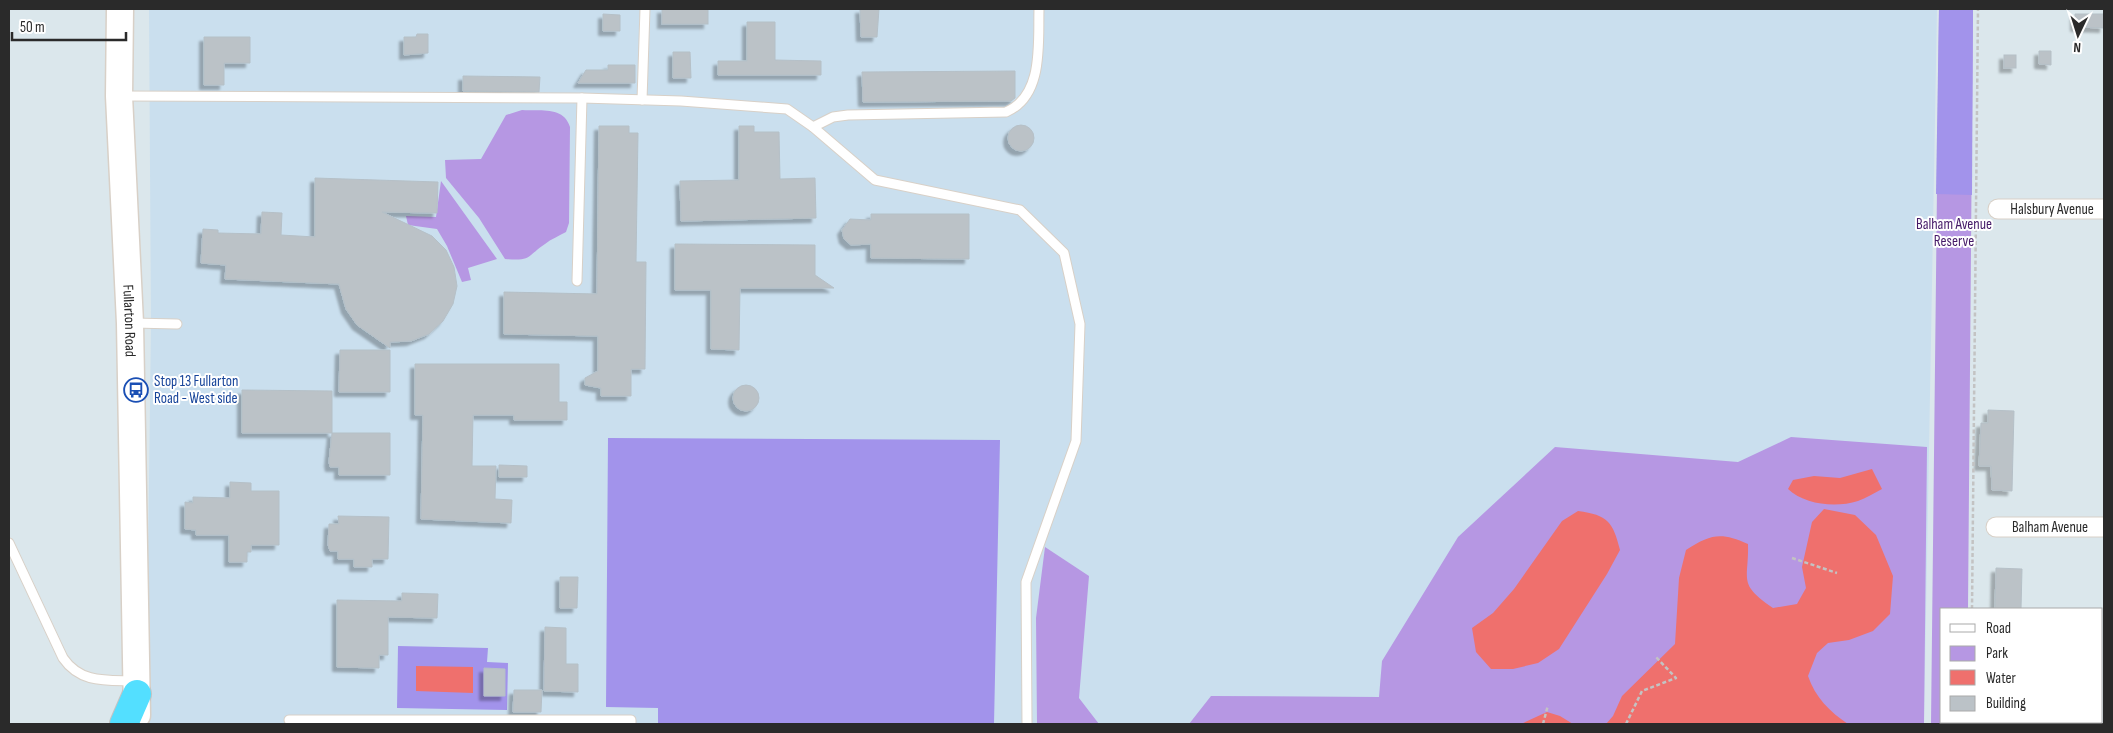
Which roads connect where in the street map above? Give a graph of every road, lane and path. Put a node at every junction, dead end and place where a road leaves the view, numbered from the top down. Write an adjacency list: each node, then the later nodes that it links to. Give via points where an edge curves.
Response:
1 (120, 9): 5 (main road, Fullarton Road)
2 (645, 9): 7 (lane)
3 (1039, 9): 8 (lane, via 1034,75 1028,94 1016,107 1006,112 833,116)
4 (1978, 9): 19 (path)
5 (119, 96): 6 (lane); 12 (main road, Fullarton Road)
6 (582, 98): 7 (lane); 11 (lane)
7 (642, 100): 8 (lane, via 787,109)
8 (813, 127): 28 (lane, via 874,180 1020,210 1064,253 1080,324 1076,441 1026,582)
9 (1998, 209): 10 (street, Halsbury Avenue)
10 (2104, 209)
11 (577, 281)
12 (130, 323): 13 (lane); 21 (main road, Fullarton Road)
13 (178, 324)
14 (1996, 527): 15 (street, Balham Avenue)
15 (2104, 527)
16 (9, 543): 21 (lane, via 70,668 91,679)
17 (1792, 558): 18 (path)
18 (1837, 573)
19 (1972, 608)
20 (1655, 656): 30 (path, via 1676,678 1642,691)
21 (137, 688): 24 (highway); 25 (main road, Fullarton Road); 26 (highway)
22 (1548, 705): 29 (path)
23 (289, 720): 27 (lane, via 631,720)
24 (124, 724)
25 (138, 724)
26 (145, 724)
27 (631, 724)
28 (1027, 724)
29 (1542, 724)
30 (1626, 724)

